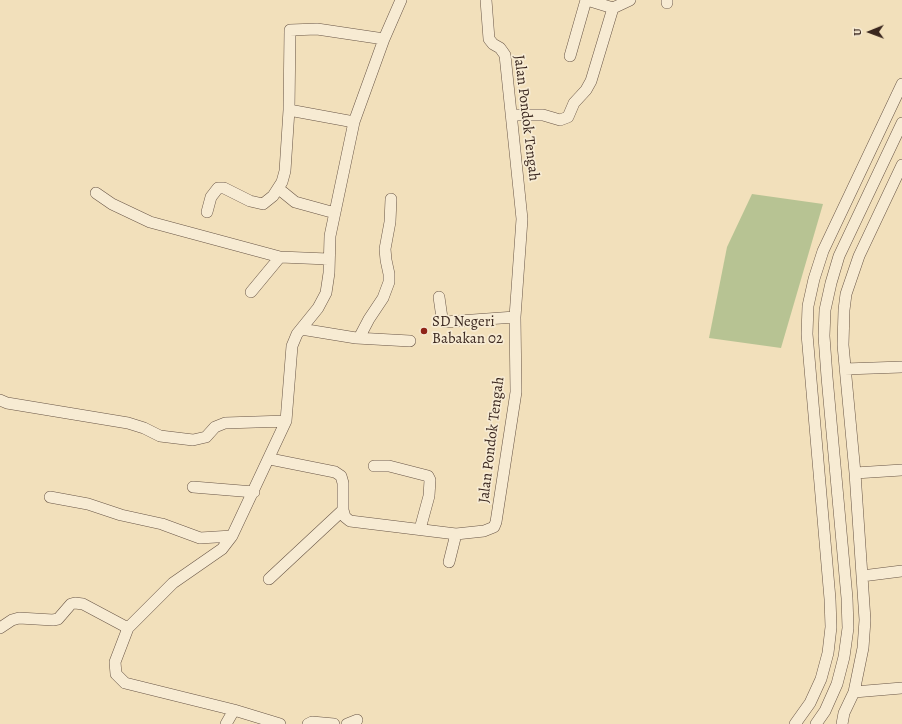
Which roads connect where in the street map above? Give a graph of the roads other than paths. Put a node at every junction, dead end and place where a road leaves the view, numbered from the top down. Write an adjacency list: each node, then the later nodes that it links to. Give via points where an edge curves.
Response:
1 (401, 0): 6 (street)
2 (486, 0): 10 (street, Jalan Pondok Tengah, via 489,39 505,56)
3 (586, 0): 5 (street); 7 (street)
4 (630, 0): 5 (street)
5 (613, 8): 10 (street, via 591,81 574,103 568,117 560,120 543,115)
6 (384, 39): 9 (street, via 317,29 290,30); 11 (street)
7 (570, 56)
8 (902, 84): 55 (street, via 823,251 808,306 807,334 831,627 821,679 810,703)
9 (289, 110): 11 (street); 14 (street, via 285,171)
10 (511, 115): 23 (street, Jalan Pondok Tengah, via 522,219)
11 (354, 122): 18 (street)
12 (902, 123): 56 (street, via 839,256 826,310 824,336 848,628 837,684)
13 (902, 165): 28 (street, via 859,256 846,294 842,327)
14 (279, 188): 17 (street, via 267,203 263,204 250,201 224,188 218,188 211,197); 18 (street, via 295,202)
15 (96, 193): 19 (street, via 112,204 150,222)
16 (391, 200): 25 (street, via 385,249 389,282 383,298)
17 (207, 212)
18 (335, 213): 20 (street)
19 (280, 257): 20 (street); 21 (street)
20 (328, 259): 24 (street, via 328,283 323,301)
21 (251, 292)
22 (439, 297): 23 (street, via 445,322)
23 (515, 317): 40 (street, Jalan Pondok Tengah, via 516,392 496,522 490,530)
24 (300, 329): 25 (street); 30 (street, via 290,353 291,377)
25 (359, 338): 26 (street)
26 (410, 341)
27 (902, 367): 28 (street)
28 (845, 369): 34 (street)
29 (0, 400): 30 (street, via 128,423 160,436 193,440 206,437 225,423)
30 (286, 421): 31 (street)
31 (270, 459): 36 (street); 38 (street, via 335,472 341,476 344,483)
32 (374, 466): 39 (street, via 389,466 428,476 430,496)
33 (902, 470): 34 (street)
34 (855, 473): 44 (street)
35 (193, 487): 36 (street)
36 (254, 492): 41 (street)
37 (50, 497): 41 (street, via 88,504 120,515 162,524 200,538)
38 (343, 510): 39 (street, Jalan Pondok Tengah, via 345,517 350,521); 45 (street)
39 (420, 529): 40 (street, Jalan Pondok Tengah)
40 (456, 534): 42 (street)
41 (232, 536): 47 (street, via 222,549 173,583)
42 (449, 562)
43 (902, 571): 44 (street)
44 (862, 576): 49 (street, via 864,634)
45 (269, 579)
46 (0, 628): 47 (street, via 20,618 58,619 75,603 83,604)
47 (128, 628): 50 (street, via 116,662 116,674 120,680 131,686)
48 (902, 688): 49 (street)
49 (854, 692): 57 (street)
50 (234, 710): 51 (street); 52 (street)
51 (226, 724)
52 (280, 724)
53 (308, 724): 54 (street)
54 (334, 724)
55 (795, 724)
56 (816, 724)
57 (842, 724)

